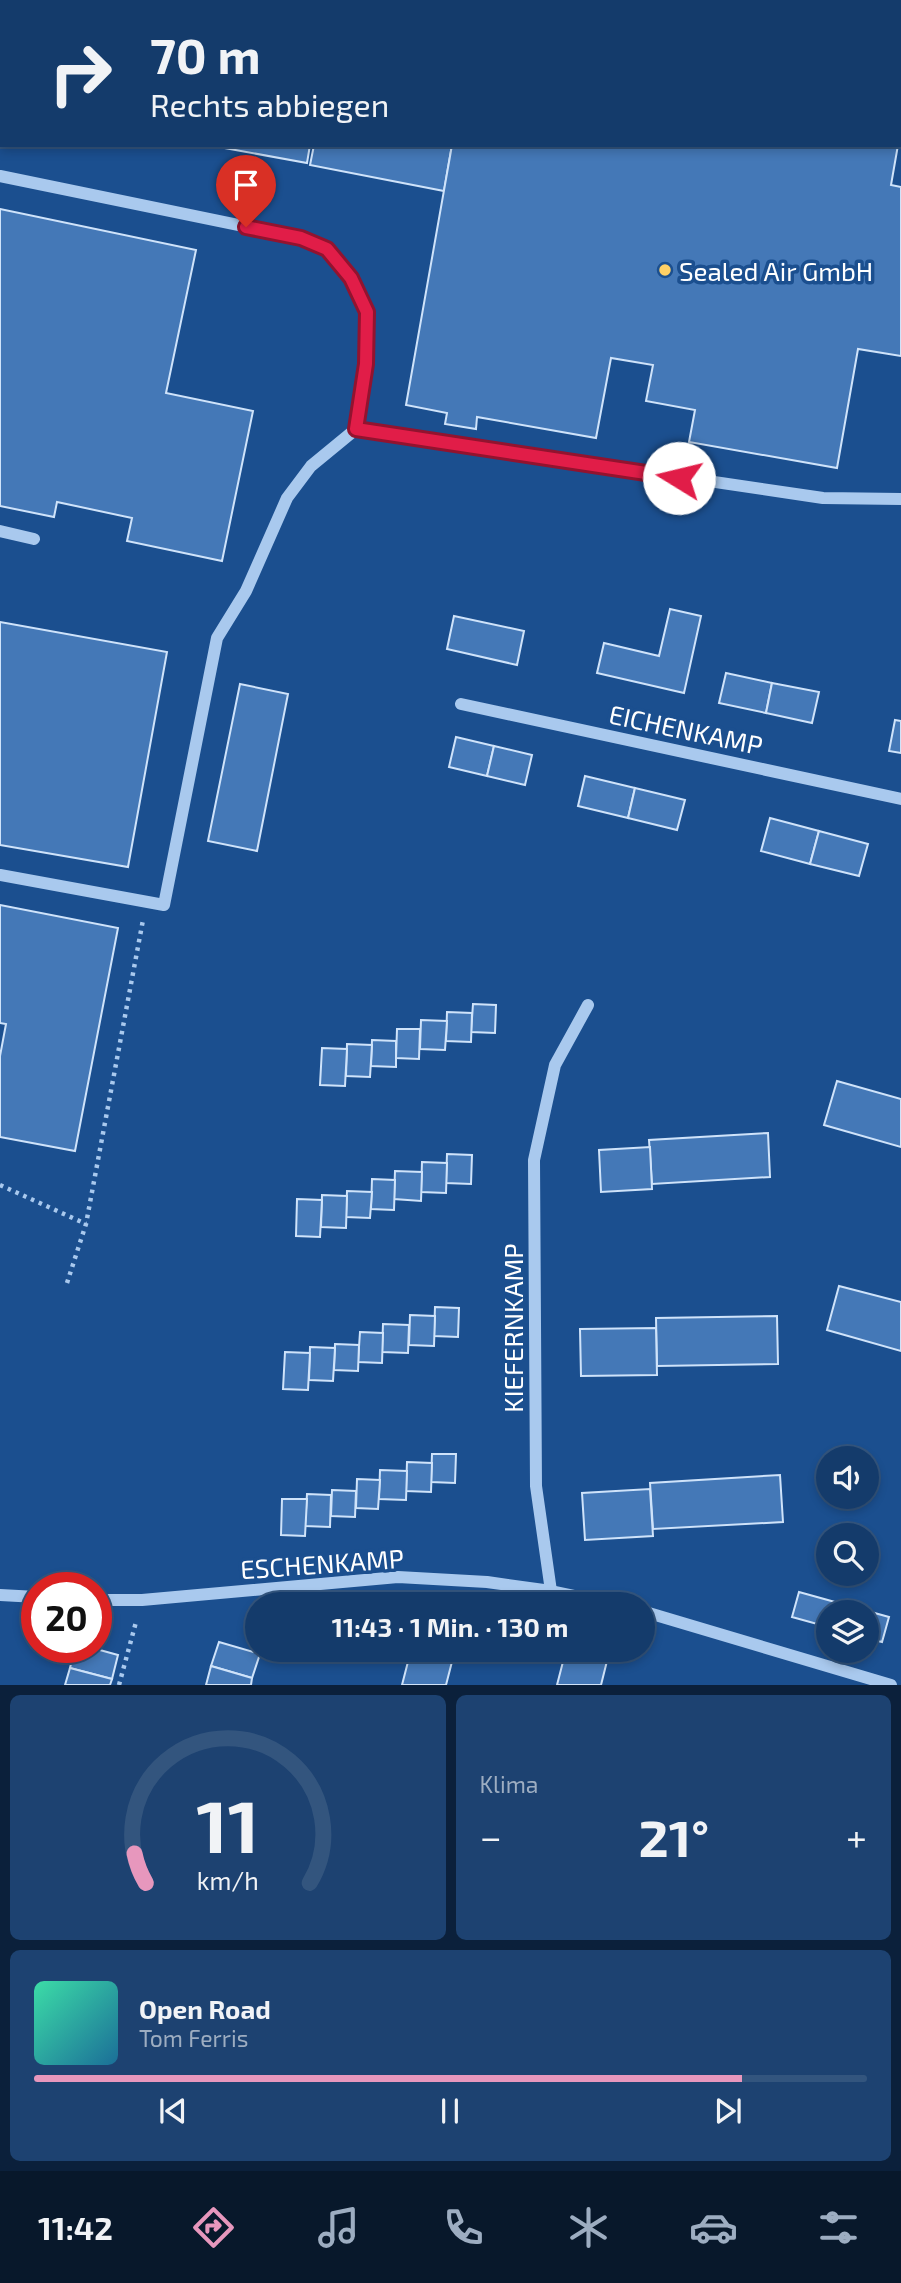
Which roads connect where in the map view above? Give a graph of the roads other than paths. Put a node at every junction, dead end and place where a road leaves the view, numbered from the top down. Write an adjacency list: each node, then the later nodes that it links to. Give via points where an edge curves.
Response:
1 (0, 176): 2 (street, via 301,238 327,249 351,278 367,312 366,364)
2 (356, 429): 3 (street, via 823,498); 8 (street, via 311,466 287,498 247,591 217,638 164,905)
3 (901, 499)
4 (0, 531): 5 (street)
5 (34, 539)
6 (461, 704): 7 (street, EICHENKAMP)
7 (901, 799)
8 (0, 875)
9 (588, 1006): 10 (street, KIEFERNKAMP, via 555,1065 534,1160 536,1486)
10 (551, 1591): 11 (street); 14 (street, ESCHENKAMP, via 398,1577)
11 (556, 1592)
12 (0, 1595): 13 (street)
13 (21, 1596)
14 (112, 1600)
15 (655, 1615): 16 (street)
16 (891, 1685)

